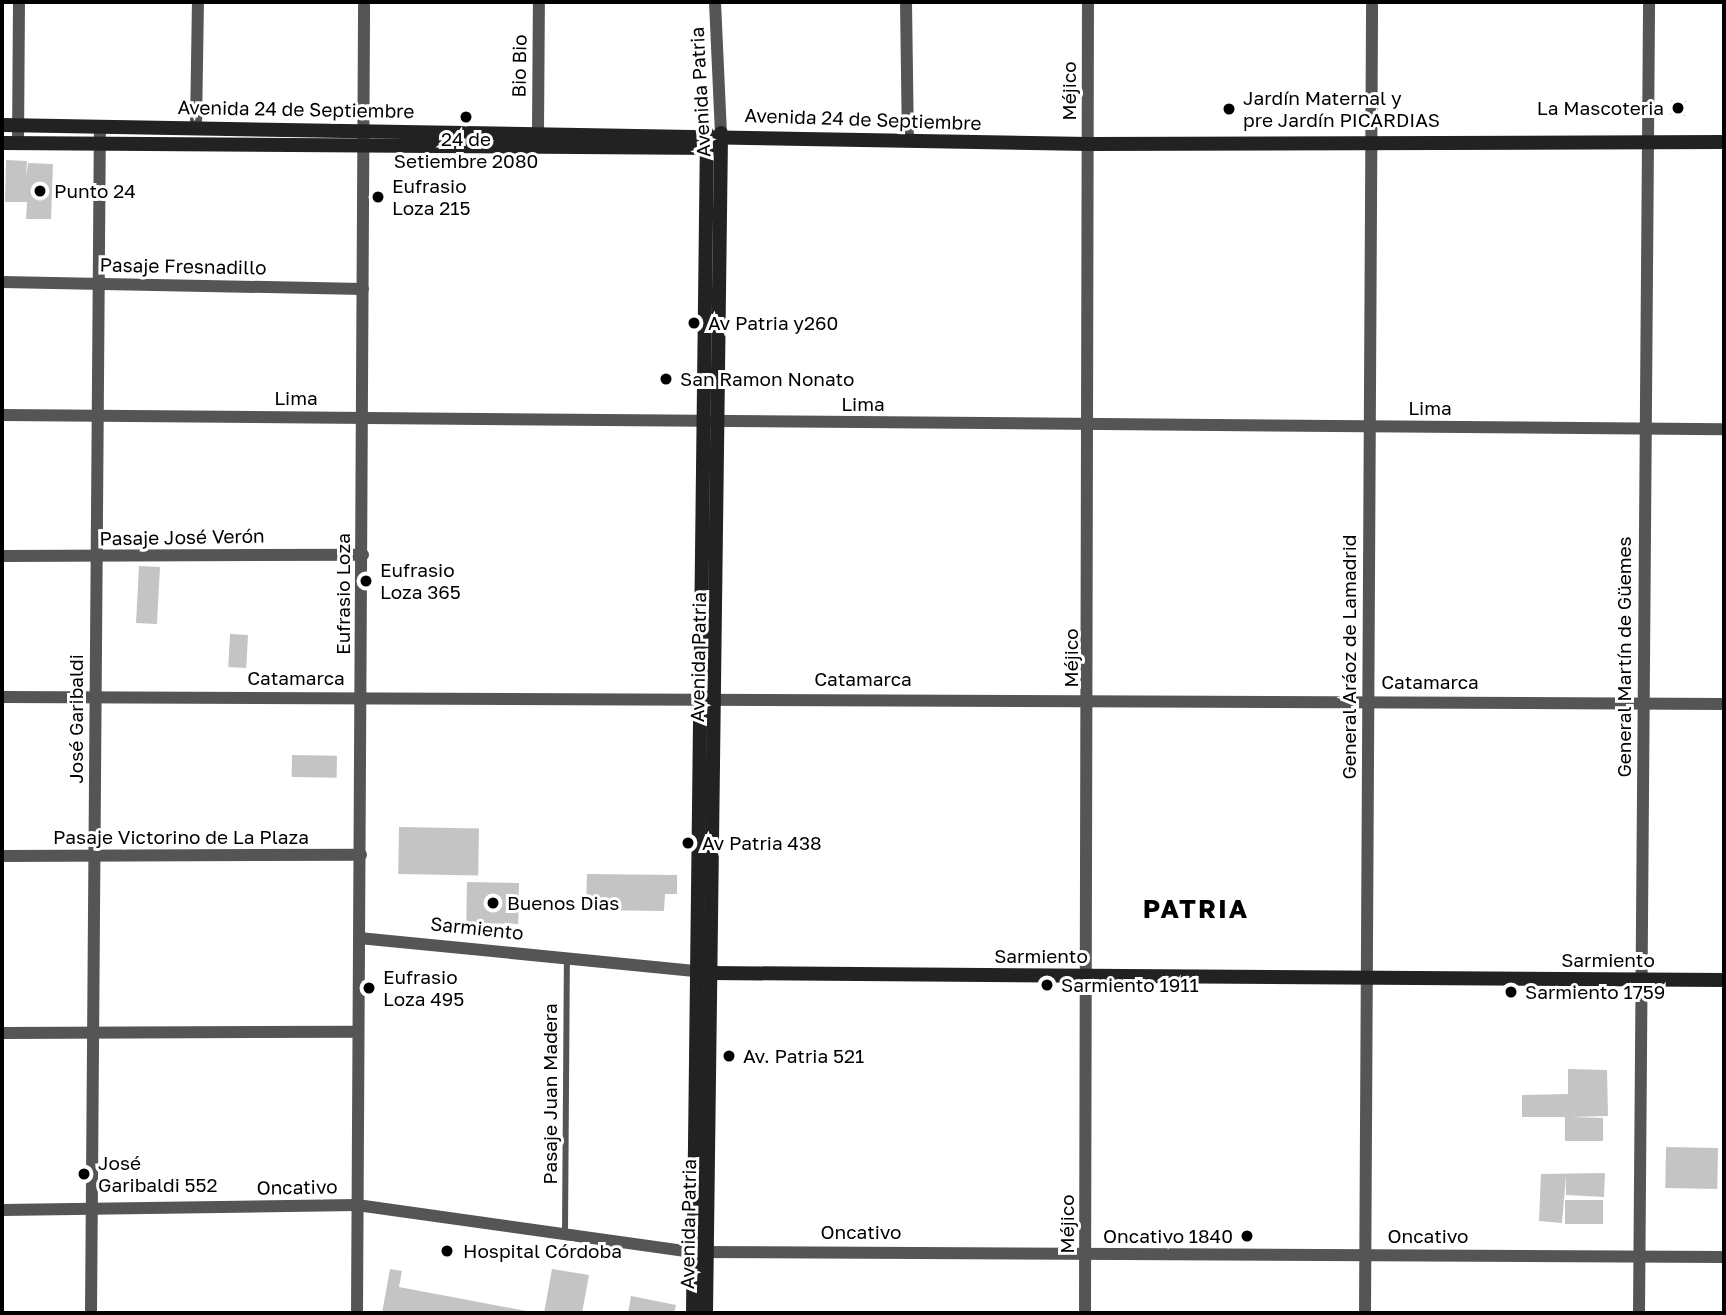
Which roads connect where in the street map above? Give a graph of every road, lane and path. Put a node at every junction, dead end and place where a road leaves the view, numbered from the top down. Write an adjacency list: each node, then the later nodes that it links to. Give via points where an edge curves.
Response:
1 (19, 2): 11 (street)
2 (198, 2): 13 (street)
3 (364, 2): 14 (street, Eufrasio Loza)
4 (540, 2): 15 (street, Bio Bio)
5 (715, 2): 16 (street, Avenida Patria)
6 (906, 2): 17 (street)
7 (1088, 2): 23 (street, Méjico)
8 (1372, 2): 24 (street, General Aráoz de Lamadrid)
9 (1649, 2): 18 (street, General Martín de Güemes)
10 (2, 125): 11 (main road, Avenida 24 de Septiembre)
11 (17, 126): 12 (main road, Avenida 24 de Septiembre); 21 (street)
12 (100, 126): 13 (main road, Avenida 24 de Septiembre); 22 (street, José Garibaldi)
13 (196, 127): 14 (main road, Avenida 24 de Septiembre)
14 (361, 129): 15 (main road, Avenida 24 de Septiembre); 25 (street, Eufrasio Loza)
15 (538, 131): 16 (main road, Avenida 24 de Septiembre)
16 (714, 133): 17 (main road, Avenida 24 de Septiembre); 26 (main road, Avenida Patria); 27 (main road, Avenida Patria)
17 (908, 139): 23 (main road, Avenida 24 de Septiembre)
18 (1647, 141): 19 (main road, Avenida 24 de Septiembre); 24 (main road, Avenida 24 de Septiembre); 37 (street, General Martín de Güemes)
19 (1724, 142)
20 (2, 143): 21 (main road, Avenida 24 de Septiembre)
21 (18, 143): 22 (main road, Avenida 24 de Septiembre)
22 (100, 144): 25 (main road, Avenida 24 de Septiembre); 29 (street, José Garibaldi)
23 (1089, 144): 24 (main road, Avenida 24 de Septiembre); 35 (street, Méjico)
24 (1371, 145): 36 (street, General Aráoz de Lamadrid)
25 (361, 148): 26 (main road, Avenida 24 de Septiembre); 30 (street, Eufrasio Loza)
26 (707, 148): 27 (main road); 34 (main road, Avenida Patria)
27 (723, 149): 34 (main road, Avenida Patria)
28 (2, 282): 29 (street, Pasaje Fresnadillo)
29 (98, 284): 30 (street, Pasaje Fresnadillo); 32 (street, José Garibaldi)
30 (363, 289): 33 (street, Eufrasio Loza)
31 (2, 415): 32 (street, Lima)
32 (95, 416): 33 (street, Lima); 41 (street, José Garibaldi)
33 (362, 417): 34 (street, Lima); 39 (street, Eufrasio Loza)
34 (714, 422): 35 (street, Lima); 45 (main road, Avenida Patria); 47 (main road, Avenida Patria)
35 (1089, 424): 36 (street, Lima); 46 (street, Méjico)
36 (1370, 426): 37 (street, Lima); 48 (street, General Aráoz de Lamadrid)
37 (1645, 428): 38 (street, Lima); 49 (street, General Martín de Güemes)
38 (1724, 429)
39 (363, 555): 41 (street, Pasaje José Verón); 44 (street, Eufrasio Loza)
40 (2, 556): 41 (street, Pasaje José Verón)
41 (94, 558): 43 (street, José Garibaldi)
42 (2, 697): 43 (street, Catamarca)
43 (96, 697): 44 (street, Catamarca); 53 (street, José Garibaldi)
44 (362, 697): 47 (street, Catamarca); 51 (street, Eufrasio Loza)
45 (717, 698): 46 (street, Catamarca); 47 (street, Catamarca); 56 (main road, Avenida Patria)
46 (1090, 698): 48 (street, Catamarca); 57 (street, Méjico)
47 (700, 699): 56 (main road, Avenida Patria)
48 (1369, 702): 49 (street, Catamarca); 58 (street, General Aráoz de Lamadrid)
49 (1643, 702): 50 (street, Catamarca); 59 (street, General Martín de Güemes)
50 (1724, 704)
51 (361, 855): 53 (street, Pasaje Victorino de La Plaza); 54 (street, Eufrasio Loza)
52 (2, 856): 53 (street, Pasaje Victorino de La Plaza)
53 (93, 857): 63 (street, José Garibaldi)
54 (359, 938): 55 (street, Sarmiento); 61 (street, Eufrasio Loza)
55 (567, 957): 56 (street, Sarmiento); 67 (lane, Pasaje Juan Madera)
56 (703, 972): 57 (main road, Sarmiento); 69 (main road, Avenida Patria)
57 (1088, 975): 58 (main road, Sarmiento); 68 (street, Méjico)
58 (1367, 977): 59 (main road, Sarmiento); 70 (street, General Aráoz de Lamadrid)
59 (1641, 979): 60 (main road, Sarmiento); 71 (street, General Martín de Güemes)
60 (1724, 980)
61 (358, 1032): 63 (street); 64 (street, Eufrasio Loza)
62 (2, 1033): 63 (street)
63 (92, 1034): 66 (street, José Garibaldi)
64 (357, 1205): 66 (street, Oncativo); 67 (street, Oncativo); 74 (street, Eufrasio Loza)
65 (2, 1210): 66 (street, Oncativo)
66 (92, 1210): 73 (street, José Garibaldi)
67 (565, 1231): 69 (street, Oncativo)
68 (1086, 1251): 69 (street, Oncativo); 70 (street, Oncativo); 77 (street, Méjico)
69 (700, 1252): 75 (main road, Avenida Patria); 76 (main road, Avenida Patria)
70 (1365, 1255): 71 (street, Oncativo); 78 (street, General Aráoz de Lamadrid)
71 (1639, 1256): 72 (street, Oncativo); 79 (street, General Martín de Güemes)
72 (1724, 1257)
73 (91, 1313)
74 (357, 1313)
75 (692, 1313)
76 (706, 1313)
77 (1085, 1313)
78 (1365, 1313)
79 (1639, 1313)

